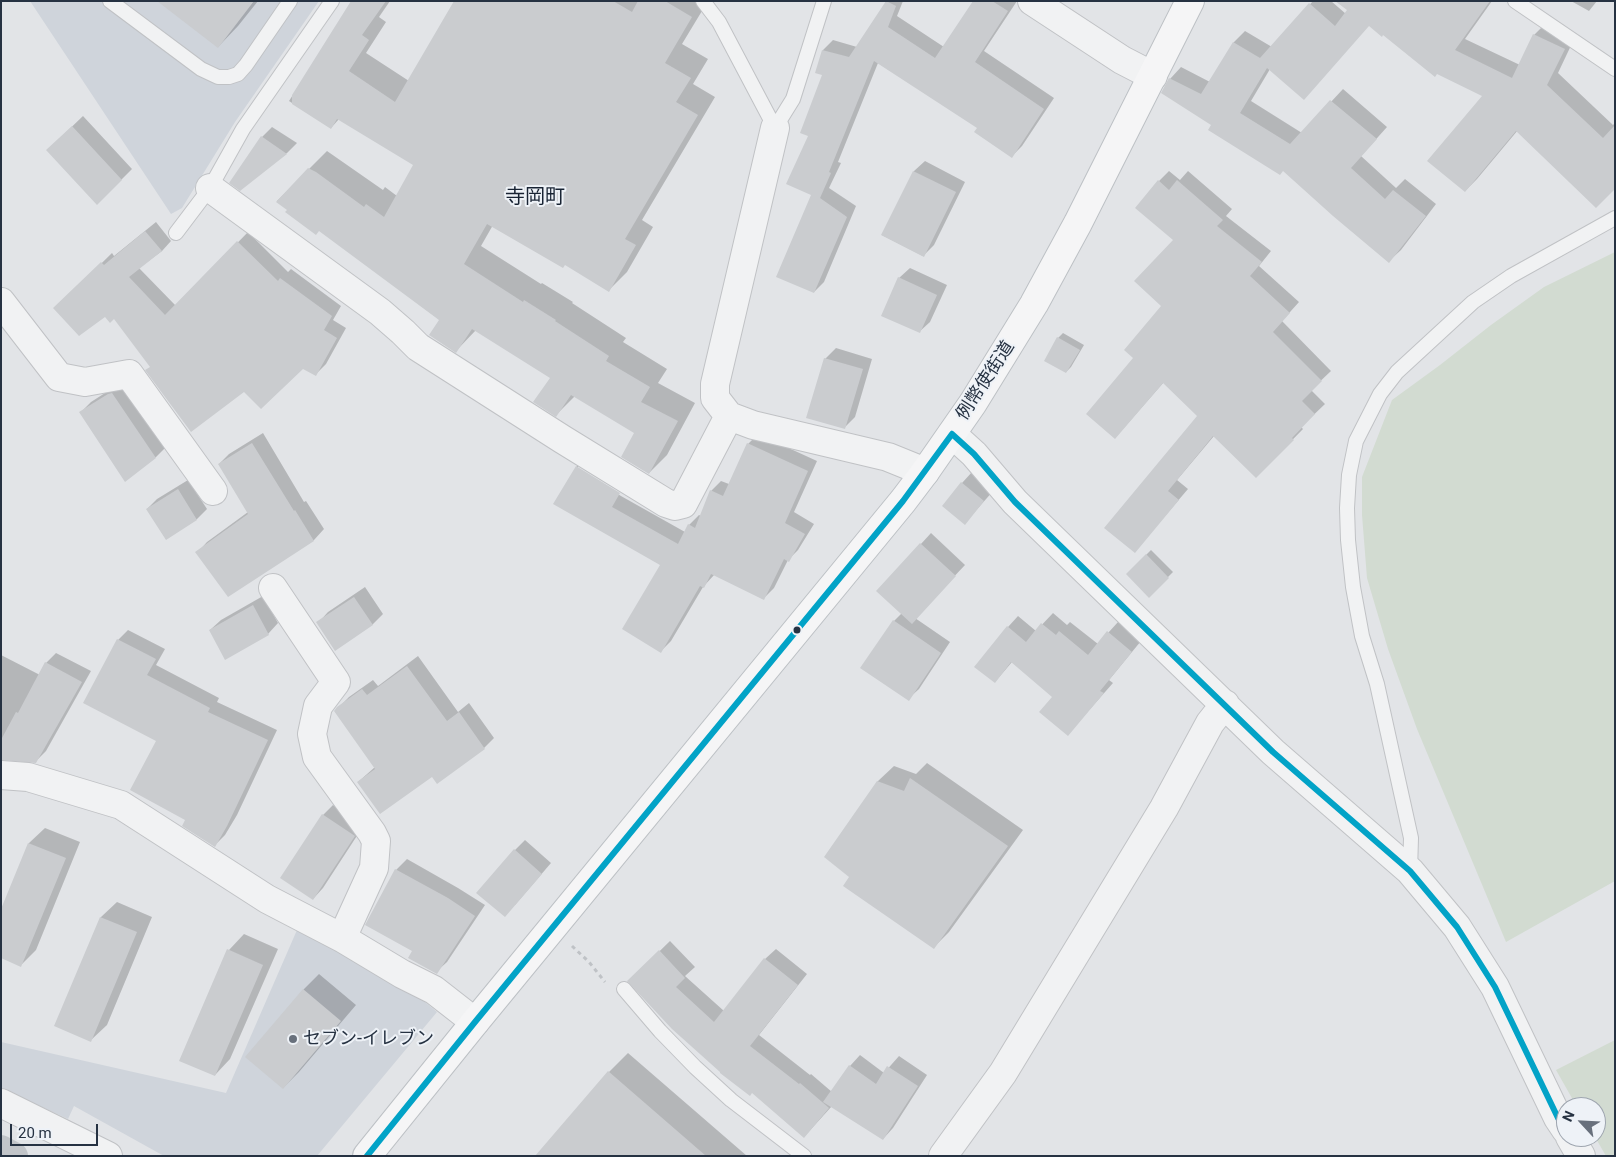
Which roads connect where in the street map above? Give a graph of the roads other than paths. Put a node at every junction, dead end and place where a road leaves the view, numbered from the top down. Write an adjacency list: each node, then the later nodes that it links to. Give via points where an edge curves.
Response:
1 (110, 1): 2 (lane, via 201,70 218,77 238,74)
2 (290, 1)
3 (332, 1): 12 (lane, via 243,129)
4 (703, 1): 11 (lane, via 719,22)
5 (824, 1): 11 (lane, via 793,99)
6 (1032, 1): 10 (street, via 1122,60)
7 (1190, 1): 10 (main road, 例幣使街道)
8 (1515, 1): 9 (lane)
9 (1615, 69)
10 (1153, 76): 17 (main road, 例幣使街道, via 1034,304)
11 (775, 128): 16 (street, via 715,384 715,398)
12 (210, 188): 14 (lane); 16 (street, via 380,312 418,347 666,503 683,504)
13 (1615, 218): 23 (lane, via 1511,276 1473,302 1397,372 1380,394 1356,441 1347,508 1353,587 1411,838)
14 (176, 233)
15 (1, 302): 19 (street, via 59,377 85,382 129,374)
16 (729, 416): 18 (street, via 753,425 888,457)
17 (952, 434): 18 (main road); 21 (street, 例幣使街道, via 974,454 1015,502)
18 (925, 472): 26 (main road)
19 (213, 491)
20 (273, 588): 24 (street, via 336,682 318,706 312,734 317,757 376,841 374,868)
21 (1225, 704): 23 (street, 例幣使街道, via 1274,752); 34 (street, via 1210,723 1164,808 1003,1073)
22 (1, 775): 24 (street, via 28,777 121,805 267,899)
23 (1410, 871): 28 (street, 例幣使街道, via 1457,927 1495,987)
24 (342, 938): 26 (street, via 434,990)
25 (624, 989): 33 (lane, via 695,1068)
26 (475, 1022): 32 (main road)
27 (1, 1104): 31 (street)
28 (1556, 1114)
29 (1, 1149): 30 (main road)
30 (14, 1156)
31 (108, 1156)
32 (367, 1156)
33 (804, 1156)
34 (943, 1156)

